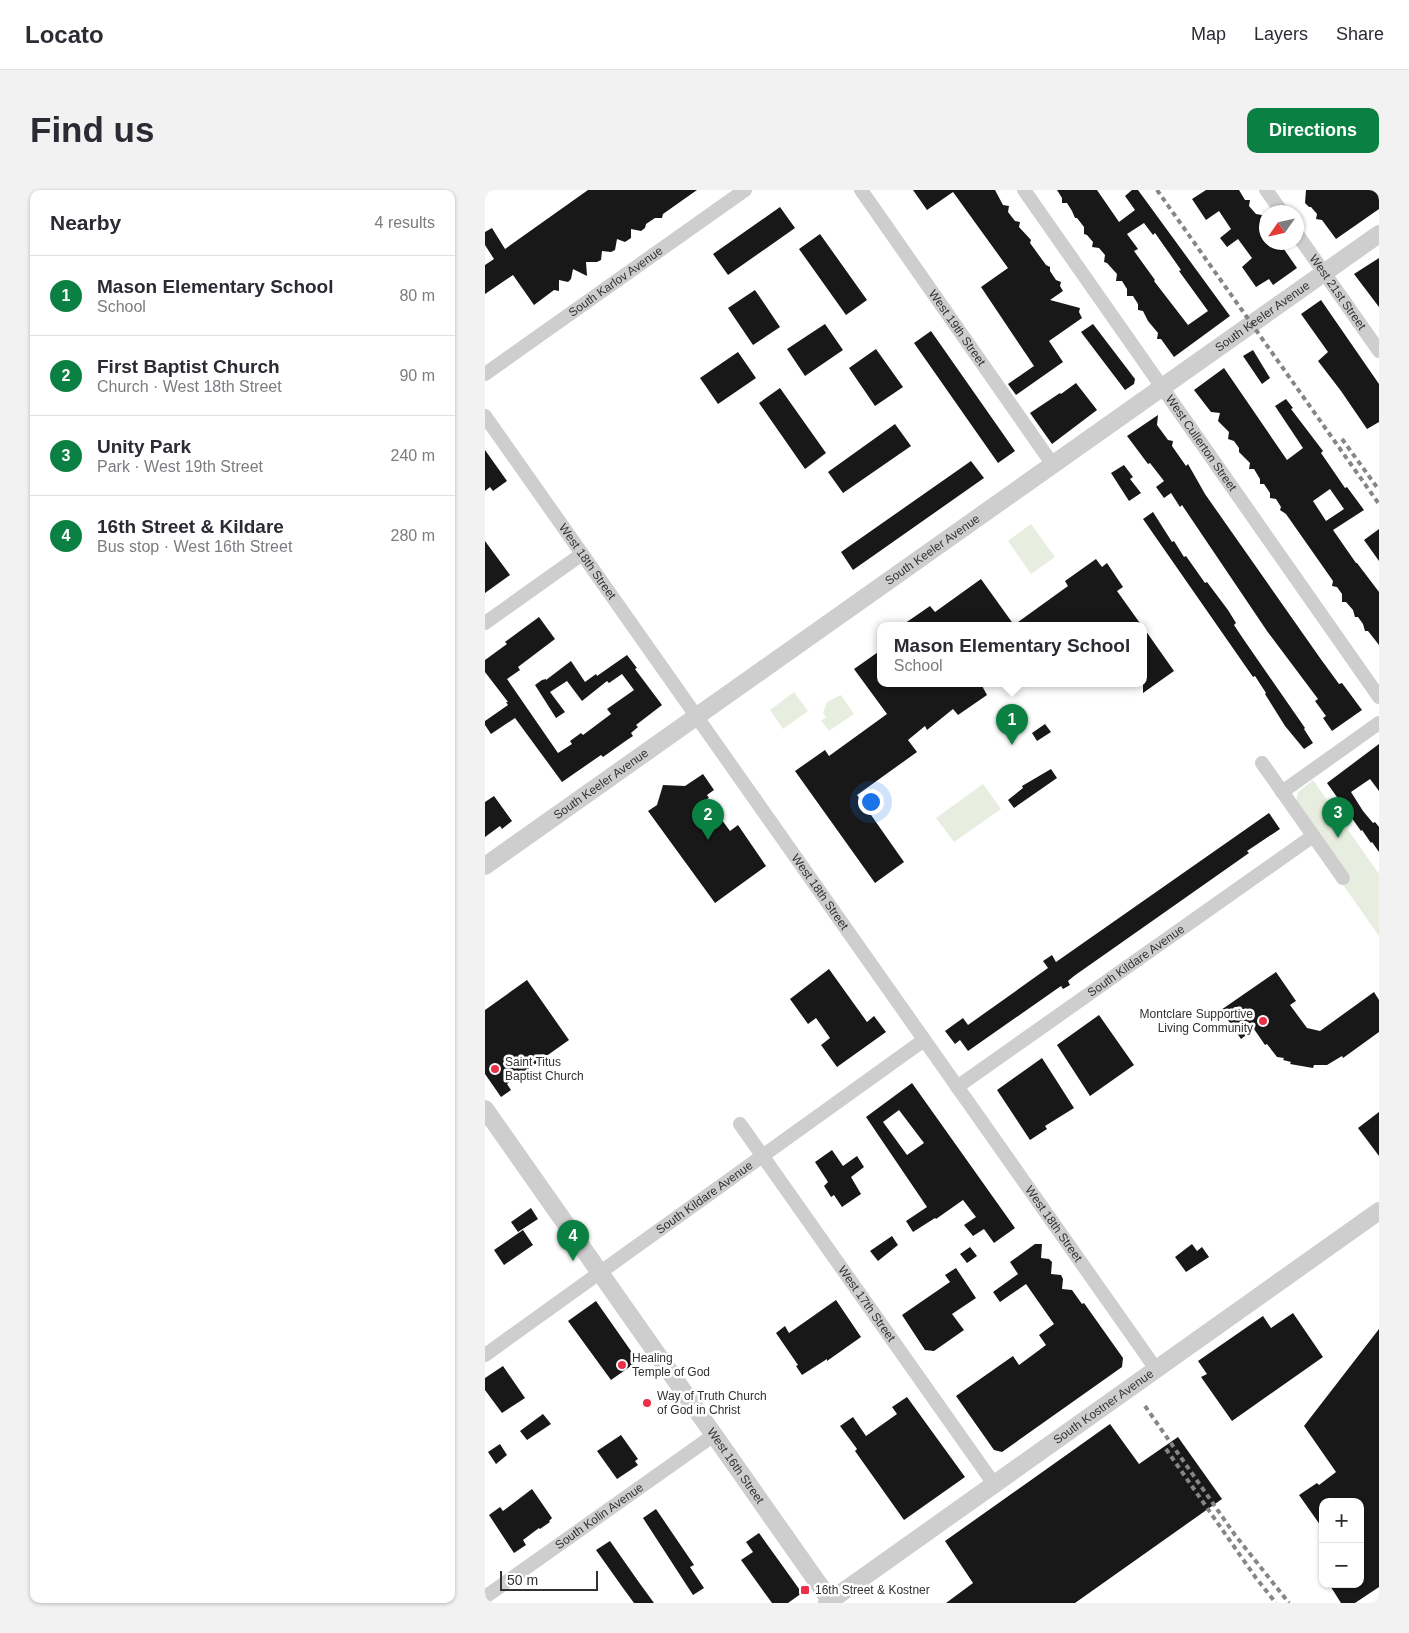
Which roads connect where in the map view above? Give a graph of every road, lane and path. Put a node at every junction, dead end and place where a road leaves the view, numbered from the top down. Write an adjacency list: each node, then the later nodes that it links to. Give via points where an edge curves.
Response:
1 (745, 190): 10 (street, South Karlov Avenue)
2 (861, 190): 13 (street, West 19th Street)
3 (1024, 190): 11 (street, West Cullerton Street)
4 (1266, 190): 5 (street)
5 (1277, 205)
6 (1379, 234): 8 (street, South Keeler Avenue)
7 (1304, 244): 8 (street, West 21st Street)
8 (1324, 272): 9 (street, West 21st Street); 11 (street, South Keeler Avenue)
9 (1379, 351)
10 (485, 374)
11 (1162, 387): 13 (street, South Keeler Avenue); 16 (street, West Cullerton Street)
12 (485, 416): 14 (street, West 18th Street)
13 (1053, 464): 17 (street, South Keeler Avenue)
14 (582, 554): 15 (street); 17 (street, West 18th Street)
15 (485, 622)
16 (1379, 697)
17 (697, 716): 22 (street, South Keeler Avenue); 24 (street, West 18th Street)
18 (1379, 723): 20 (street)
19 (1262, 763): 20 (street)
20 (1282, 792): 21 (street)
21 (1313, 836): 23 (street); 25 (street, South Kildare Avenue)
22 (485, 866)
23 (1343, 878)
24 (924, 1040): 25 (street, West 18th Street); 28 (street, South Kildare Avenue)
25 (957, 1088): 32 (street, West 18th Street)
26 (485, 1109): 30 (street, West 16th Street)
27 (740, 1124): 28 (street, West 17th Street)
28 (762, 1156): 30 (street, South Kildare Avenue); 34 (street, West 17th Street)
29 (1379, 1211): 32 (street, South Kostner Avenue)
30 (600, 1272): 31 (street, South Kildare Avenue); 33 (street, West 16th Street)
31 (485, 1355)
32 (1156, 1370): 34 (street, South Kostner Avenue)
33 (714, 1435): 35 (street, South Kolin Avenue); 36 (street, West 16th Street)
34 (994, 1484): 36 (street, South Kostner Avenue)
35 (485, 1597)
36 (829, 1602)

